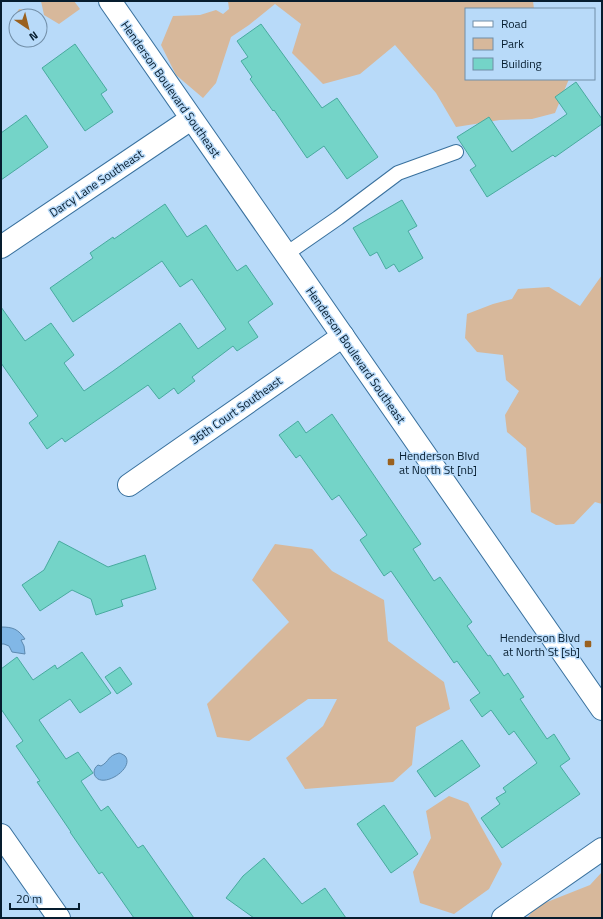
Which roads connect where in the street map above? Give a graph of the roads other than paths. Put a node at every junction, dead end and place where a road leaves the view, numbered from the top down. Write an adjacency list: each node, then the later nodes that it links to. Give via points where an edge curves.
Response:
1 (110, 1): 2 (main road, Henderson Boulevard Southeast)
2 (192, 119): 4 (main road, Darcy Lane Southeast); 5 (main road, Henderson Boulevard Southeast)
3 (456, 152): 5 (lane, via 398,173)
4 (1, 246)
5 (286, 254): 6 (main road, Henderson Boulevard Southeast)
6 (343, 336): 7 (main road, 36th Court Southeast); 8 (main road, Henderson Boulevard Southeast)
7 (129, 485)
8 (602, 709)
9 (1, 835): 11 (main road)
10 (602, 849): 12 (main road)
11 (59, 918)
12 (503, 918)

